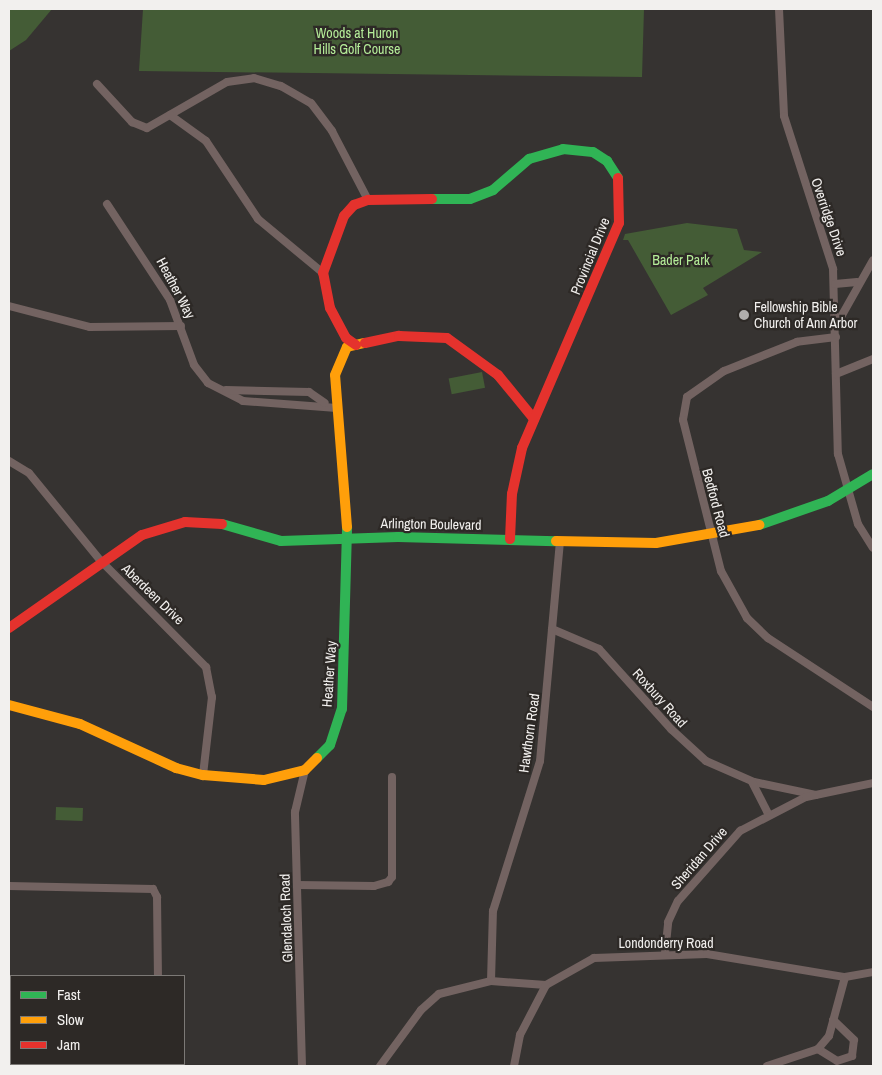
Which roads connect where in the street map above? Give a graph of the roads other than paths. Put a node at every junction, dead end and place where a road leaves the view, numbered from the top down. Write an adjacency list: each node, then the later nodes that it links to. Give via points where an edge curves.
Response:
1 (779, 9): 9 (street, Overridge Drive, via 784,116 828,244)
2 (97, 84): 3 (street, via 138,126 147,128)
3 (170, 115): 4 (street, via 227,82 254,78 281,86 311,104 332,131); 7 (street, via 206,142 258,219)
4 (368, 200): 7 (street, via 344,216); 20 (street, Provincial Drive, via 470,199 493,190 529,159 563,149 593,152 607,161 618,178 619,222)
5 (107, 204): 12 (street, Heather Way)
6 (873, 260): 8 (street)
7 (323, 273): 14 (street, via 330,308 346,338)
8 (857, 282): 9 (street); 11 (street)
9 (835, 284): 11 (street, Overridge Drive)
10 (9, 306): 12 (street, via 90,326)
11 (836, 325): 13 (street, Overridge Drive)
12 (181, 326): 17 (street, Heather Way, via 198,374)
13 (836, 336): 16 (street, Overridge Drive); 24 (street, Bedford Road, via 797,342 763,355 724,371 687,397 684,433)
14 (356, 345): 19 (street, Heather Way, via 347,347 341,358 336,375); 20 (street, via 399,336 447,338 498,375)
15 (873, 359): 16 (street)
16 (836, 374): 23 (street, Overridge Drive, via 835,432)
17 (221, 390): 18 (street, Heather Way, via 257,403); 18 (street, Heather Way, via 310,392)
18 (326, 404): 19 (street, Heather Way)
19 (337, 408): 25 (street, Heather Way)
20 (534, 419): 26 (street, Provincial Drive, via 516,470)
21 (9, 461): 29 (street, Aberdeen Drive, via 29,473)
22 (873, 474): 23 (street, Arlington Boulevard)
23 (846, 492): 24 (street, Arlington Boulevard, via 775,522); 28 (street, Overridge Drive)
24 (711, 536): 27 (street, Arlington Boulevard, via 656,543); 33 (street, Bedford Road, via 721,571 746,618 768,638)
25 (348, 539): 26 (street, Arlington Boulevard); 29 (street, Arlington Boulevard, via 281,541 216,523 185,522 142,535); 34 (street, Heather Way, via 342,709 330,745)
26 (510, 539): 27 (street, Arlington Boulevard)
27 (560, 541): 31 (street, Hawthorn Road)
28 (873, 548)
29 (100, 560): 30 (street, Arlington Boulevard); 35 (street, Aberdeen Drive, via 206,667 212,697)
30 (9, 628)
31 (552, 629): 37 (street, Roxbury Road, via 599,649 690,749 724,771); 47 (street, Hawthorn Road, via 540,761 492,911)
32 (9, 705): 35 (street, via 73,722 176,768)
33 (873, 707)
34 (305, 770): 35 (street, via 264,780); 41 (street, Glendaloch Road, via 296,812)
35 (203, 774)
36 (392, 777): 41 (street, via 392,877 388,882 374,886)
37 (752, 782): 39 (street, Roxbury Road); 40 (street)
38 (873, 783): 39 (street, Sheridan Drive)
39 (816, 795): 40 (street, Sheridan Drive)
40 (768, 814): 43 (street, Sheridan Drive, via 740,831 678,901 668,922)
41 (297, 885): 51 (street, Glendaloch Road)
42 (9, 886): 45 (street, via 152,889 157,897)
43 (665, 953): 46 (street, Londonderry Road, via 752,958); 48 (street, Londonderry Road, via 594,958)
44 (873, 972): 46 (street, Londonderry Road)
45 (158, 975)
46 (845, 976): 49 (street)
47 (491, 982): 48 (street); 52 (street, via 439,994 421,1010)
48 (546, 985): 53 (street, via 520,1035)
49 (833, 1020): 50 (street); 50 (street, via 854,1040 852,1056 837,1061)
50 (818, 1049): 54 (street)
51 (302, 1066)
52 (380, 1066)
53 (514, 1066)
54 (772, 1066)

